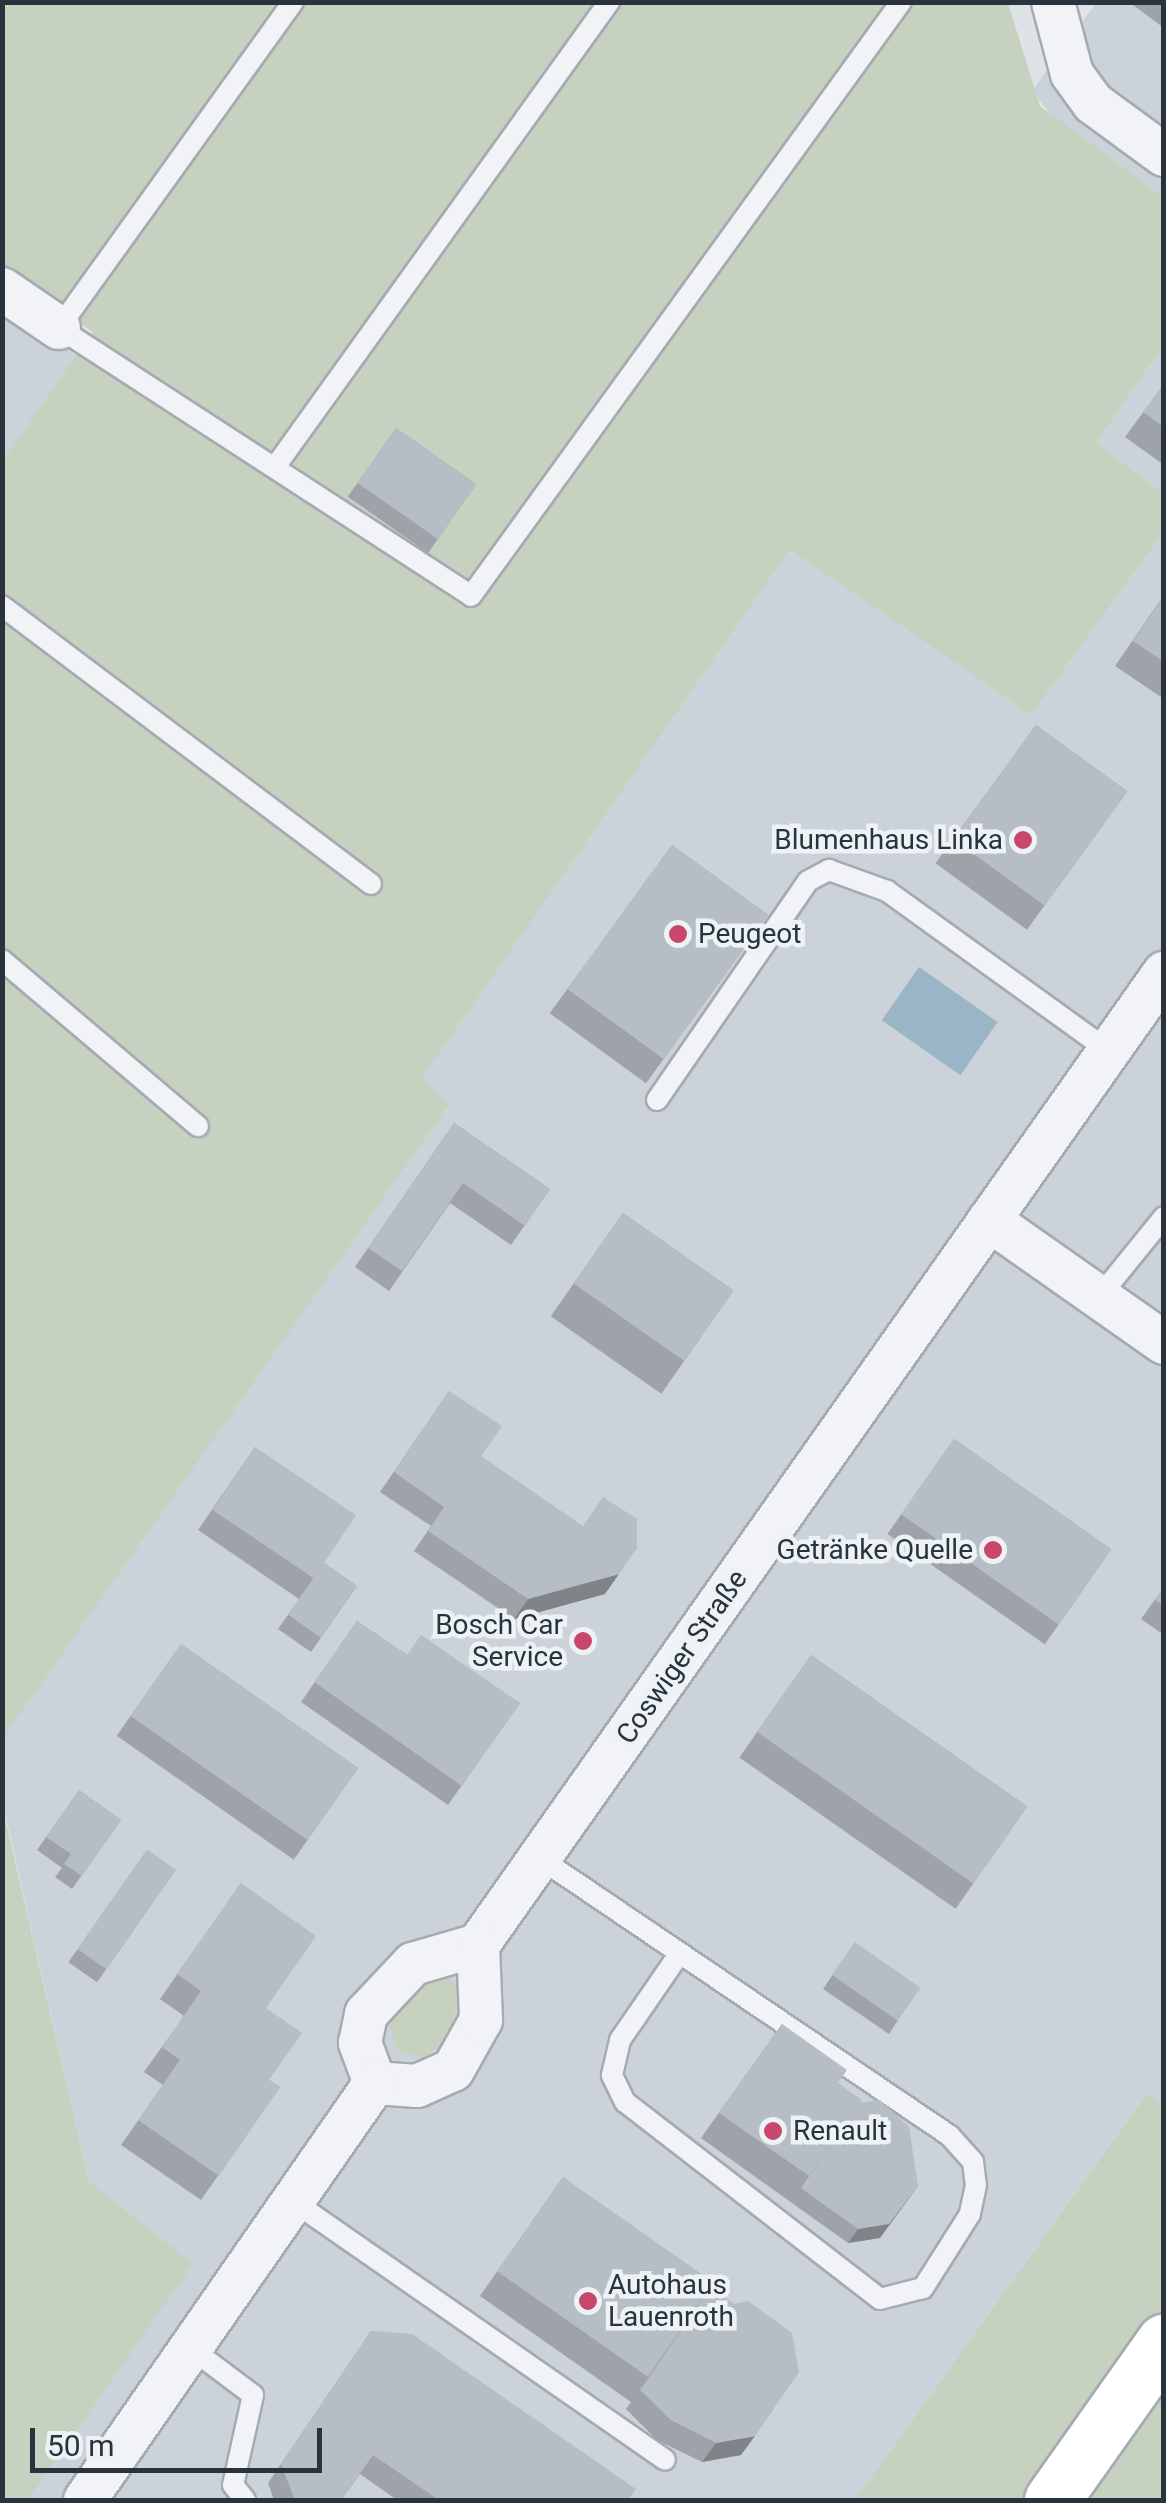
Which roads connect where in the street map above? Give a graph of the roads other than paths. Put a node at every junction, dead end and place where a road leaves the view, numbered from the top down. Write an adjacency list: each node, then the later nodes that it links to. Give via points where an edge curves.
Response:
1 (294, 2): 7 (lane)
2 (609, 2): 8 (lane)
3 (901, 2): 8 (lane, via 471,596)
4 (1053, 2): 5 (street, via 1072,74 1094,103)
5 (1164, 155)
6 (2, 289): 7 (street)
7 (59, 328): 8 (lane)
8 (275, 466)
9 (2, 606): 10 (lane)
10 (371, 884)
11 (2, 960): 15 (lane)
12 (1164, 973): 13 (street, Coswiger Straße)
13 (1108, 1051): 14 (lane, via 887,891 828,870 808,882); 17 (street, Coswiger Straße)
14 (656, 1100)
15 (198, 1126)
16 (1164, 1217): 18 (lane)
17 (988, 1220): 18 (street); 20 (street, Coswiger Straße)
18 (1098, 1297): 19 (street)
19 (1164, 1343)
20 (540, 1859): 21 (street, Coswiger Straße); 22 (lane)
21 (478, 1945): 23 (street, via 413,1964 366,2014 360,2043); 23 (street, via 481,2020 454,2070 417,2086)
22 (679, 1954): 22 (lane, via 949,2135 972,2162 970,2214 923,2288 880,2299 625,2102 612,2075 620,2040)
23 (375, 2083): 24 (street)
24 (297, 2204): 26 (street); 27 (lane)
25 (1164, 2342): 30 (main road)
26 (193, 2350): 28 (street); 29 (lane, via 254,2395 232,2485)
27 (665, 2460)
28 (85, 2500)
29 (245, 2500)
30 (1052, 2500)

